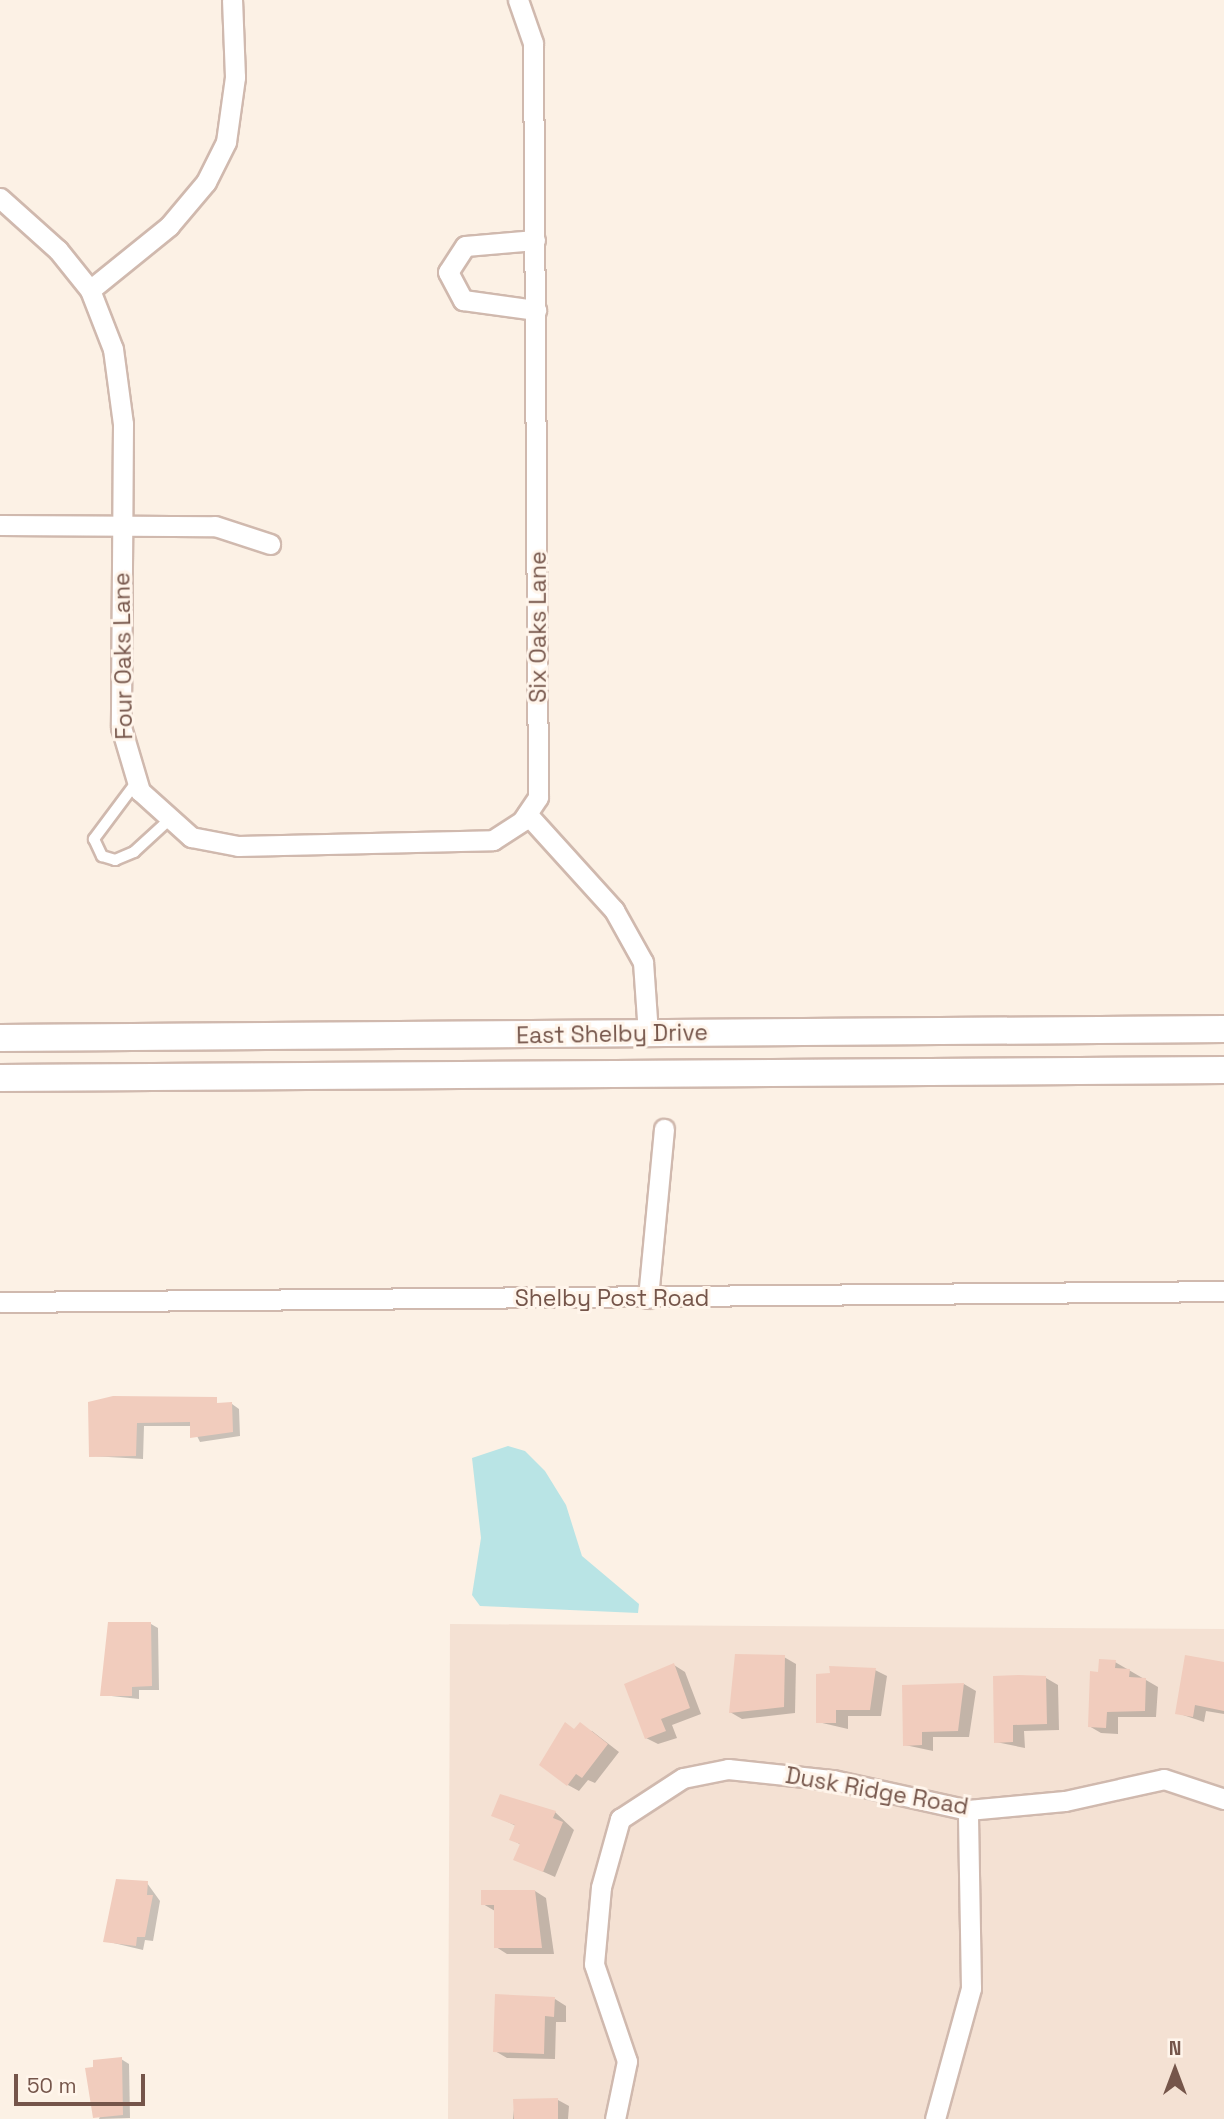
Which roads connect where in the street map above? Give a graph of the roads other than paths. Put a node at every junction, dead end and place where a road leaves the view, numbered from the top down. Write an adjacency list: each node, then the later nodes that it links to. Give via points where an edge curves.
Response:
1 (232, 0): 5 (street, via 234,77 226,142 206,182 169,226)
2 (518, 0): 4 (street, Six Oaks Lane, via 533,43)
3 (0, 198): 5 (street, Four Oaks Lane, via 58,250)
4 (535, 240): 6 (street, Six Oaks Lane); 6 (street, via 465,246 448,272 463,300)
5 (90, 290): 7 (street, Four Oaks Lane, via 114,349 120,388)
6 (536, 310): 11 (street, Six Oaks Lane, via 539,764 538,797)
7 (122, 523): 8 (street); 9 (street, via 215,526); 10 (street, Four Oaks Lane, via 121,727)
8 (0, 525)
9 (270, 544)
10 (135, 784): 12 (street); 12 (lane, via 94,839 102,856 115,860 134,852)
11 (527, 814): 12 (street, via 493,840 410,844 238,846 191,837); 14 (street, via 614,910 643,962)
12 (170, 819)
13 (1224, 1029): 14 (main road, East Shelby Drive)
14 (648, 1034): 15 (main road, East Shelby Drive)
15 (0, 1038)
16 (1224, 1070): 17 (main road, East Shelby Drive)
17 (0, 1078)
18 (664, 1129): 20 (street)
19 (1224, 1290): 20 (street, Shelby Post Road)
20 (648, 1298): 21 (street, Shelby Post Road)
21 (0, 1302)
22 (1224, 1799): 23 (street, Dusk Ridge Road, via 1164,1779 1065,1801)
23 (968, 1810): 24 (street, Dusk Ridge Road, via 833,1780 728,1769 683,1779 620,1819 601,1887 594,1964 627,2061); 25 (street, via 971,1988)
24 (615, 2119)
25 (934, 2119)

